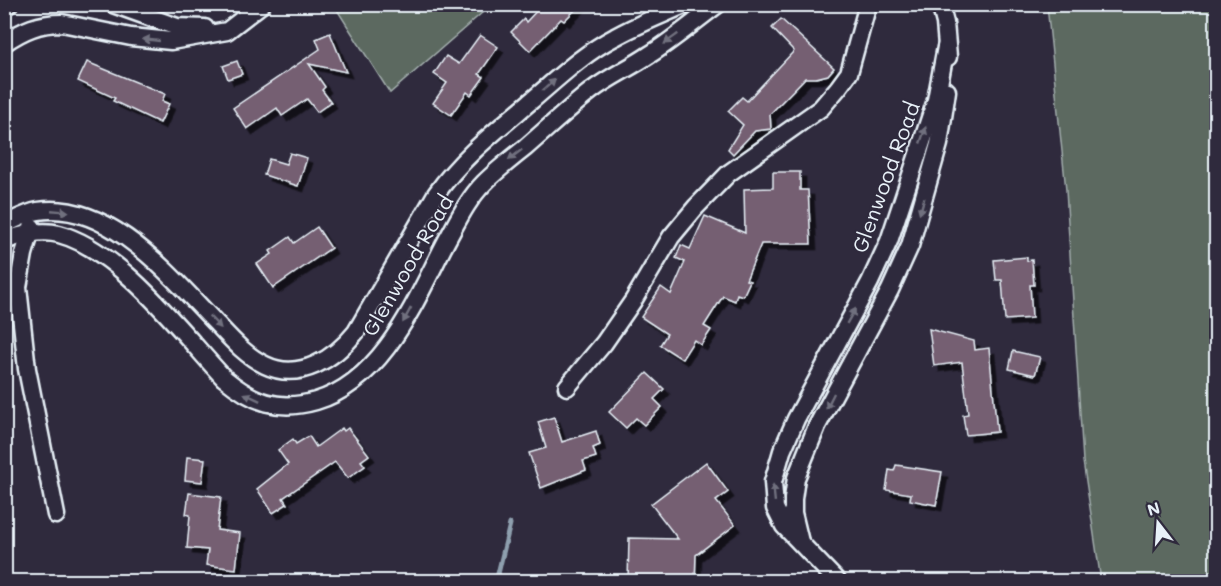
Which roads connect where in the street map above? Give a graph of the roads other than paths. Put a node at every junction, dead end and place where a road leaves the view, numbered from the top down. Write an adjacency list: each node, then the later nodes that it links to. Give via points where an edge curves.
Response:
1 (9, 4): 8 (street)
2 (113, 4): 9 (street, via 191,29)
3 (262, 4): 9 (street)
4 (686, 4): 11 (street, Glenwood Road, one-way to 4, via 74,213 121,234 150,255 245,352 275,369 309,368 339,351 356,332 436,194 478,146 598,47)
5 (718, 4): 13 (street, Glenwood Road, one-way to 13, via 648,56 591,91 482,184 385,350 361,375 323,399 287,407 240,391 108,260 59,234)
6 (868, 4): 15 (street, via 849,73 838,88 821,108 729,174 696,207 671,237 604,343)
7 (940, 4): 17 (street, Glenwood Road, via 946,46 936,100 889,241 796,419 773,482 775,507 784,526)
8 (4, 7)
9 (246, 17): 10 (street, one-way to 10, via 227,31 171,41 50,23 34,26)
10 (4, 43)
11 (37, 211): 12 (street, Glenwood Road); 13 (street)
12 (4, 225)
13 (30, 234): 14 (street, Glenwood Road); 16 (street, via 18,287 27,369)
14 (4, 241)
15 (567, 387)
16 (56, 515)
17 (838, 582)

